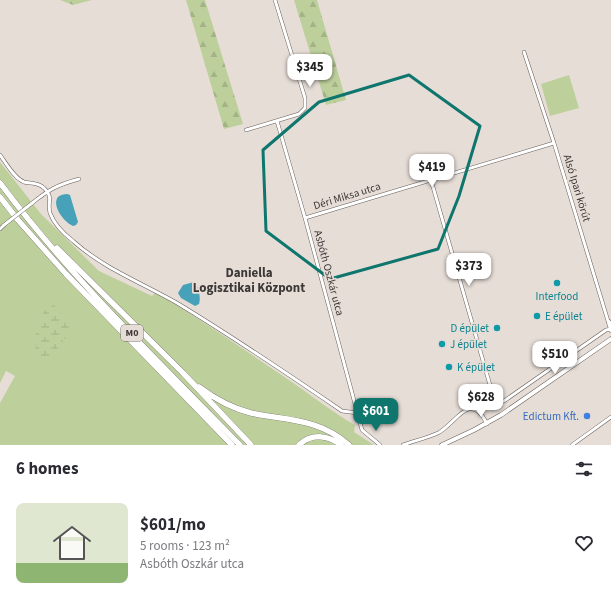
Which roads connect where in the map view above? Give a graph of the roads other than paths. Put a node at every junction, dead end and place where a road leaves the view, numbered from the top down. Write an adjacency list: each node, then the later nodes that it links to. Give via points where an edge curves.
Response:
1 (275, 0): 3 (street, via 306,106 299,114)
2 (524, 52): 5 (street, Alsó Ipari körút)
3 (277, 121): 4 (street); 13 (street, Asbóth Oszkár utca)
4 (246, 130)
5 (554, 143): 8 (street, Déri Miksa utca); 15 (street, Alsó Ipari körút)
6 (0, 155): 10 (street, via 23,182 37,183)
7 (79, 179): 10 (street)
8 (431, 180): 13 (street, Déri Miksa utca); 16 (street, Alsó Ipari körút, via 494,399 498,402 504,401 606,330)
9 (0, 183): 12 (highway, M0)
10 (47, 191): 14 (street, bridge); 19 (street, via 53,218 66,235 88,254 204,319 342,411)
11 (0, 197): 21 (highway, M0, via 66,274)
12 (27, 218): 18 (highway); 26 (highway, M0, via 93,292)
13 (305, 218): 19 (street, Asbóth Oszkár utca)
14 (0, 229)
15 (610, 324): 16 (street, Alsó Ipari körút)
16 (611, 330)
17 (611, 339): 22 (main road)
18 (183, 373): 27 (highway); 30 (highway, via 205,392 226,404 250,412 314,425 335,434)
19 (358, 413): 31 (street, Asbóth Oszkár utca, via 362,430)
20 (611, 417): 23 (street)
21 (211, 424): 24 (highway); 25 (highway, M0)
22 (487, 424): 32 (street, via 479,411 468,409 439,433); 33 (main road)
23 (578, 443): 34 (street)
24 (226, 445)
25 (232, 445)
26 (240, 445)
27 (251, 445)
28 (299, 445): 29 (highway, via 306,439 321,436)
29 (341, 445)
30 (349, 445)
31 (380, 445)
32 (403, 445)
33 (442, 445)
34 (572, 445)

